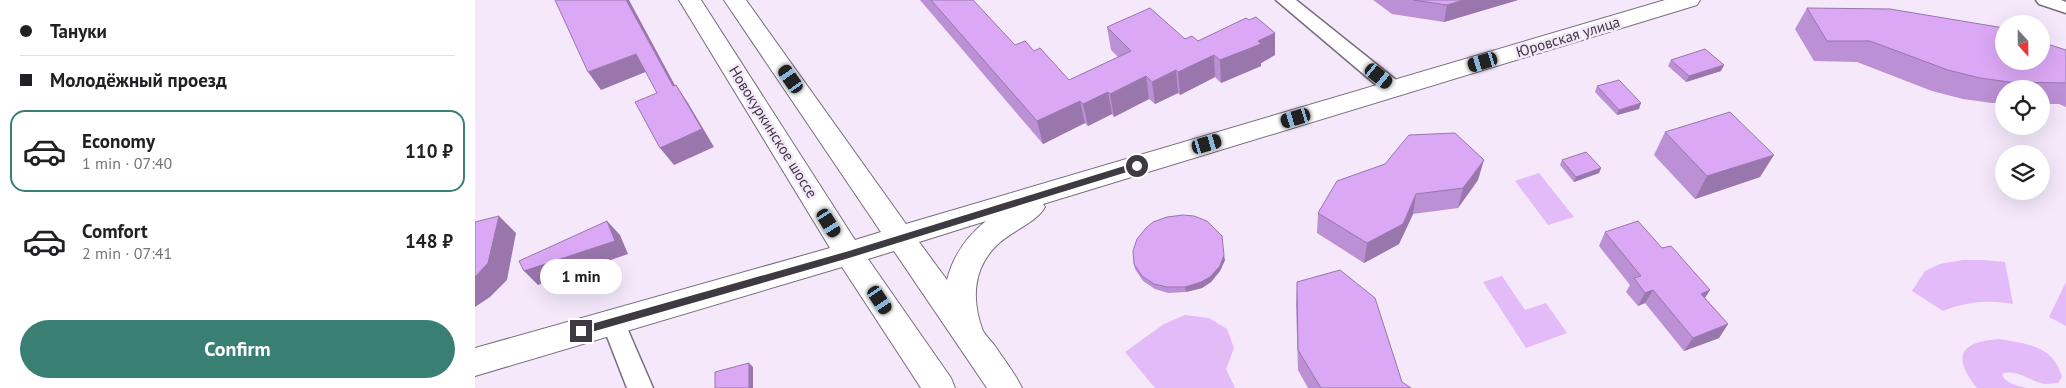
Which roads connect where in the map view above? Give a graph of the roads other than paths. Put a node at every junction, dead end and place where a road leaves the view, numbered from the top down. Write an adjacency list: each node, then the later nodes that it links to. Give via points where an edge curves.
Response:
1 (690, 0): 10 (main road, Новокуркинское шоссе)
2 (735, 0): 9 (main road)
3 (1285, 0): 7 (street)
4 (1689, 0): 7 (main road, Юровская улица)
5 (2045, 0): 6 (street)
6 (2066, 8)
7 (1394, 89): 8 (main road, Юровская улица)
8 (1074, 185): 9 (main road, Юровская улица); 12 (main road, via 1003,224 973,252 961,283)
9 (901, 238): 10 (main road, Юровская улица); 12 (main road)
10 (849, 254): 11 (main road, Юровская улица); 15 (main road, Новокуркинское шоссе)
11 (613, 321): 13 (main road, Юровская улица); 14 (street)
12 (969, 336): 16 (main road)
13 (475, 362)
14 (640, 388)
15 (939, 388)
16 (1006, 388)

